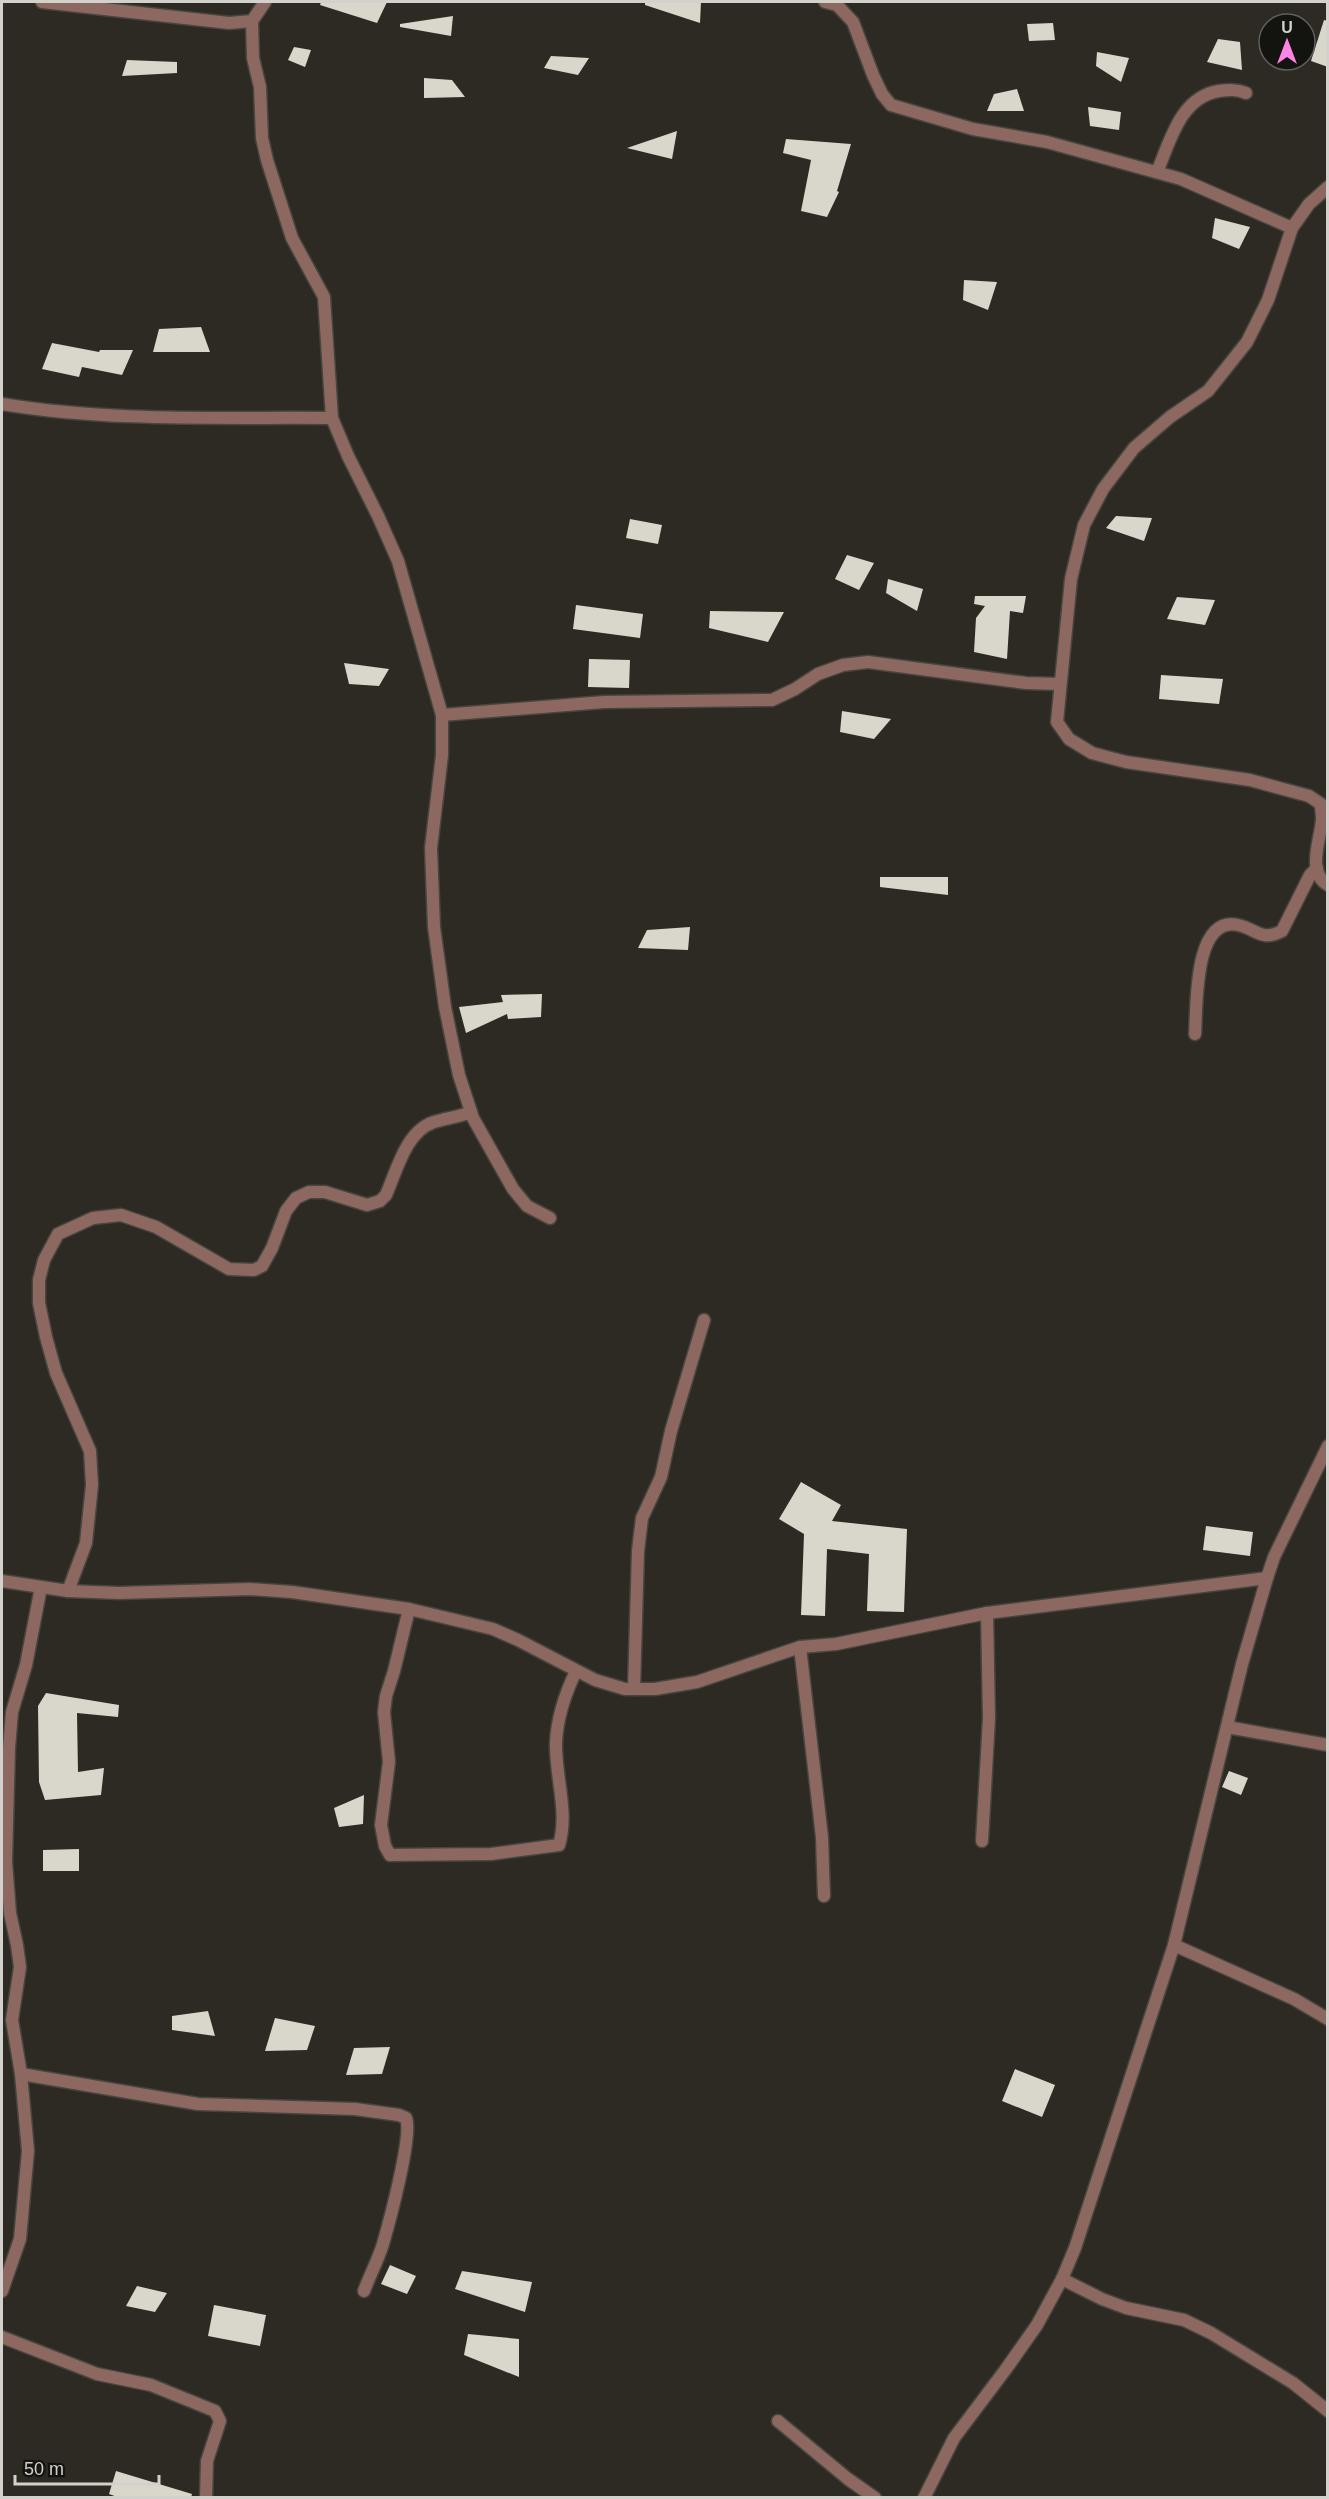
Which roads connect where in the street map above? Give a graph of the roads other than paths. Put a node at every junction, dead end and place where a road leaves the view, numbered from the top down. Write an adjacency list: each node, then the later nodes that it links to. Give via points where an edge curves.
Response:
1 (42, 2): 4 (street, via 229,23)
2 (265, 2): 4 (street)
3 (825, 2): 6 (street, via 837,5 853,22 873,75 891,105 972,129 1047,142)
4 (252, 21): 10 (street, via 267,160 292,238 324,297)
5 (1246, 93): 6 (street, via 1209,93 1183,112)
6 (1157, 172): 8 (street, via 1210,190)
7 (1328, 187): 8 (street, via 1309,204)
8 (1292, 228): 11 (street, via 1268,300 1247,342 1208,391 1134,448 1103,489 1084,525 1071,579)
9 (2, 404): 10 (street, via 129,417)
10 (332, 418): 12 (street, via 398,561)
11 (1060, 684): 12 (street, via 1015,682 868,662 818,674 772,700 604,702); 13 (street, via 1057,722 1069,740 1092,753 1250,780 1309,796 1321,804)
12 (442, 715): 16 (street, via 442,754 431,848 434,927 445,1006)
13 (1317, 868): 14 (street, via 1323,883); 15 (street, via 1282,932 1263,936 1227,924 1209,939 1202,954)
14 (1328, 885)
15 (1195, 1034)
16 (471, 1112): 17 (street, via 513,1189 527,1206); 23 (street, via 419,1129 387,1195 380,1201 367,1204 325,1192 309,1192 296,1198 286,1211 262,1266 254,1270 229,1269 156,1227 121,1215 93,1218 58,1234 44,1260 39,1303 56,1373 90,1451 92,1485 86,1543)
17 (550, 1218)
18 (704, 1320): 28 (street, via 661,1477 642,1518)
19 (1328, 1446): 20 (street)
20 (1267, 1578): 25 (street); 29 (street)
21 (2, 1581): 22 (street)
22 (41, 1587): 23 (street); 35 (street, via 26,1665 12,1712 9,1748 6,1862 20,1967)
23 (68, 1591): 24 (street, via 250,1589)
24 (410, 1609): 27 (street, via 493,1629); 27 (street, via 384,1712 389,1762 381,1826 390,1855 491,1854 559,1845 562,1796 556,1744 560,1710)
25 (987, 1613): 26 (street, via 836,1644); 31 (street, via 989,1719)
26 (800, 1647): 28 (street, via 697,1682); 32 (street)
27 (576, 1671): 28 (street)
28 (634, 1689)
29 (1227, 1727): 30 (street); 33 (street)
30 (1328, 1745)
31 (982, 1841)
32 (825, 1896)
33 (1174, 1945): 34 (street, via 1294,1999); 37 (street)
34 (1328, 2019)
35 (7, 2025): 36 (street)
36 (21, 2074): 38 (street, via 28,2151 24,2200 20,2239); 39 (street, via 198,2104 355,2109 406,2118 408,2133 393,2206)
37 (1062, 2279): 41 (street, via 1126,2308 1184,2320 1211,2333 1293,2384); 45 (street, via 1037,2325 954,2438)
38 (2, 2291)
39 (364, 2291)
40 (2, 2337): 43 (street, via 97,2374 151,2385 215,2411 220,2421 207,2461)
41 (1328, 2411)
42 (778, 2421): 44 (street)
43 (206, 2498)
44 (875, 2498)
45 (924, 2498)

